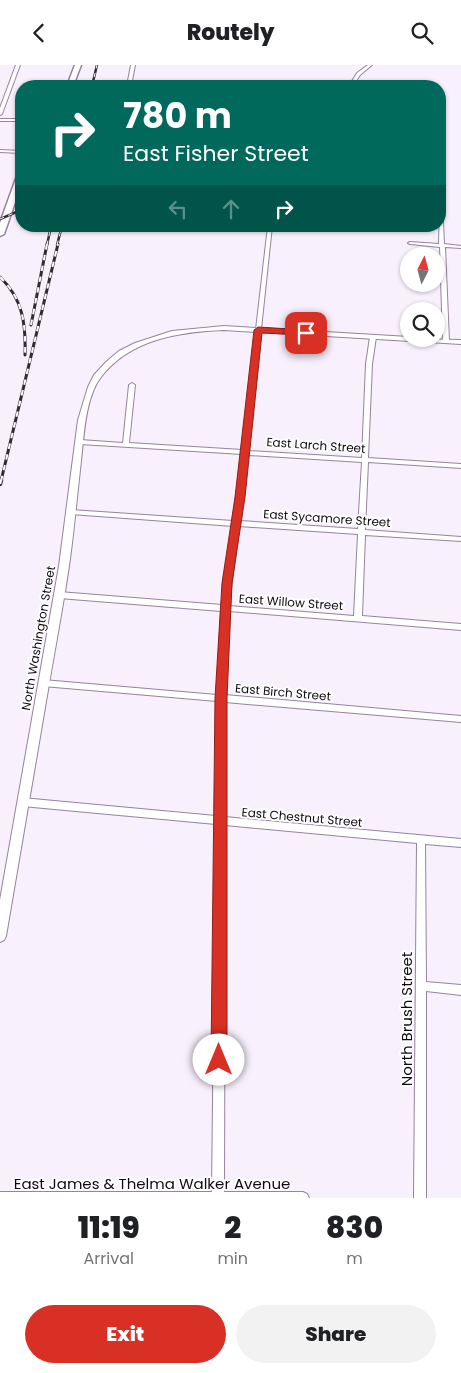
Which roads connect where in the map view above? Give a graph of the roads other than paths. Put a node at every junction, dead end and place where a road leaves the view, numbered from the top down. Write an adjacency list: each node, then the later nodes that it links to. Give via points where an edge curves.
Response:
1 (18, 65): 8 (street)
2 (78, 65): 5 (main road)
3 (133, 65): 6 (street)
4 (370, 65): 7 (street)
5 (72, 80)
6 (130, 80)
7 (354, 80)
8 (0, 114)
9 (0, 120): 10 (street)
10 (15, 121)
11 (0, 152): 12 (street)
12 (15, 152)
13 (15, 192): 16 (main road)
14 (269, 232): 20 (street)
15 (441, 232): 18 (street)
16 (0, 234)
17 (410, 243): 18 (street)
18 (441, 245): 19 (street); 22 (street)
19 (461, 247)
20 (258, 330): 21 (street, North Washington Street); 25 (street, North Washington Street, via 224,328 177,332 142,343 120,356 96,378 87,401); 27 (street)
21 (372, 337): 22 (street, North Washington Street); 28 (street)
22 (446, 341): 23 (street, North Washington Street)
23 (461, 342)
24 (132, 385): 26 (street)
25 (80, 442): 26 (street, East Larch Street); 30 (street, North Washington Street)
26 (126, 443): 27 (street, East Larch Street)
27 (244, 452): 28 (street, East Larch Street); 31 (street)
28 (367, 460): 29 (street, East Larch Street); 32 (street)
29 (461, 466)
30 (71, 512): 31 (street, East Sycamore Street); 34 (street, North Washington Street)
31 (236, 522): 32 (street, East Sycamore Street); 35 (street)
32 (364, 531): 33 (street, East Sycamore Street); 36 (street)
33 (461, 539)
34 (59, 595): 35 (street, East Willow Street); 38 (street, North Washington Street)
35 (225, 608): 36 (street, East Willow Street); 39 (street)
36 (358, 618): 37 (street, East Willow Street)
37 (461, 627)
38 (43, 683): 39 (street, East Birch Street); 41 (street, North Washington Street)
39 (221, 698): 40 (street, East Birch Street); 42 (street)
40 (461, 719)
41 (22, 802): 42 (street, East Chestnut Street); 45 (street, North Washington Street)
42 (221, 822): 43 (street, East Chestnut Street); 48 (street)
43 (421, 839): 44 (street, East Chestnut Street); 46 (street, North Brush Street)
44 (461, 843)
45 (0, 936)
46 (421, 986): 47 (street); 51 (street, North Brush Street)
47 (461, 990)
48 (218, 1197): 49 (street, East James & Thelma Walker Avenue); 50 (street, East James & Thelma Walker Avenue)
49 (0, 1198)
50 (303, 1198)
51 (420, 1198)

